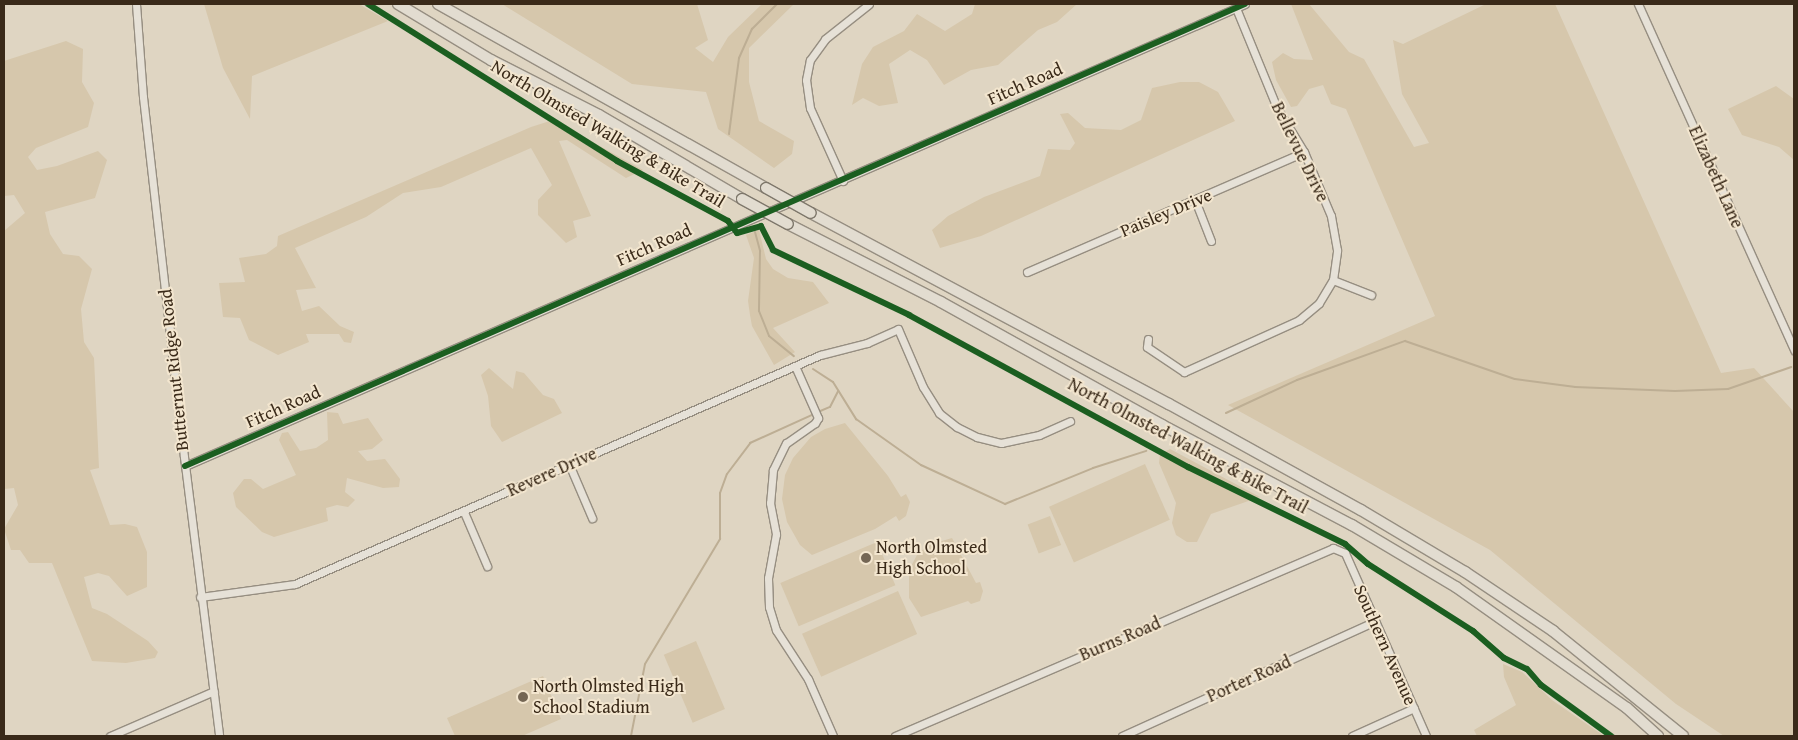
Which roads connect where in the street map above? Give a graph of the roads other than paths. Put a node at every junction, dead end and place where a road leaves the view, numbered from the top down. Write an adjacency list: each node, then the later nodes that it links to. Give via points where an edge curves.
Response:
1 (136, 4): 20 (street, Butternut Ridge Road, via 143,98)
2 (398, 4): 36 (highway, bridge, via 491,60 599,115 742,199 941,302 1162,425 1352,525 1456,587 1627,708)
3 (438, 4): 37 (highway, bridge, via 811,213 1361,510 1465,572 1553,631)
4 (869, 4): 9 (street, via 826,39 810,60 806,80 810,108)
5 (1245, 4): 7 (street, Fitch Road)
6 (1638, 4): 16 (street, Elizabeth Lane)
7 (1236, 8): 8 (street, Bellevue Drive, via 1277,108); 9 (street, Fitch Road)
8 (1304, 152): 10 (street, Paisley Drive); 13 (street, Bellevue Drive, via 1331,216 1337,250)
9 (843, 181): 20 (street, Fitch Road)
10 (1195, 200): 11 (street); 12 (street, Paisley Drive)
11 (1211, 241)
12 (1027, 272)
13 (1333, 280): 14 (street); 15 (street, Bellevue Drive, via 1319,303 1299,320 1184,372 1147,348)
14 (1371, 295)
15 (1148, 339)
16 (1794, 350)
17 (796, 366): 18 (street, Revere Drive, via 898,328 927,394 939,413 957,427 977,437 1001,443 1039,435); 19 (street, Revere Drive); 31 (street, via 817,413 815,423 786,443 773,470 769,497 776,544 768,593 774,624 808,679)
18 (1070, 422)
19 (569, 464): 21 (street, Revere Drive); 22 (street)
20 (185, 466): 25 (street, Butternut Ridge Road)
21 (464, 512): 24 (street); 25 (street, Revere Drive, via 295,584)
22 (592, 518)
23 (1345, 553): 26 (street, Southern Avenue); 32 (street, Burns Road, via 1333,548)
24 (487, 566)
25 (200, 597): 27 (street, Butternut Ridge Road)
26 (1375, 621): 28 (street, Southern Avenue); 33 (street, Porter Road)
27 (214, 691): 29 (street); 30 (street, Butternut Ridge Road)
28 (1414, 708): 34 (street); 35 (street, Southern Avenue)
29 (110, 736)
30 (219, 736)
31 (833, 736)
32 (895, 736)
33 (1122, 736)
34 (1352, 736)
35 (1426, 736)
36 (1658, 736)
37 (1683, 736)

